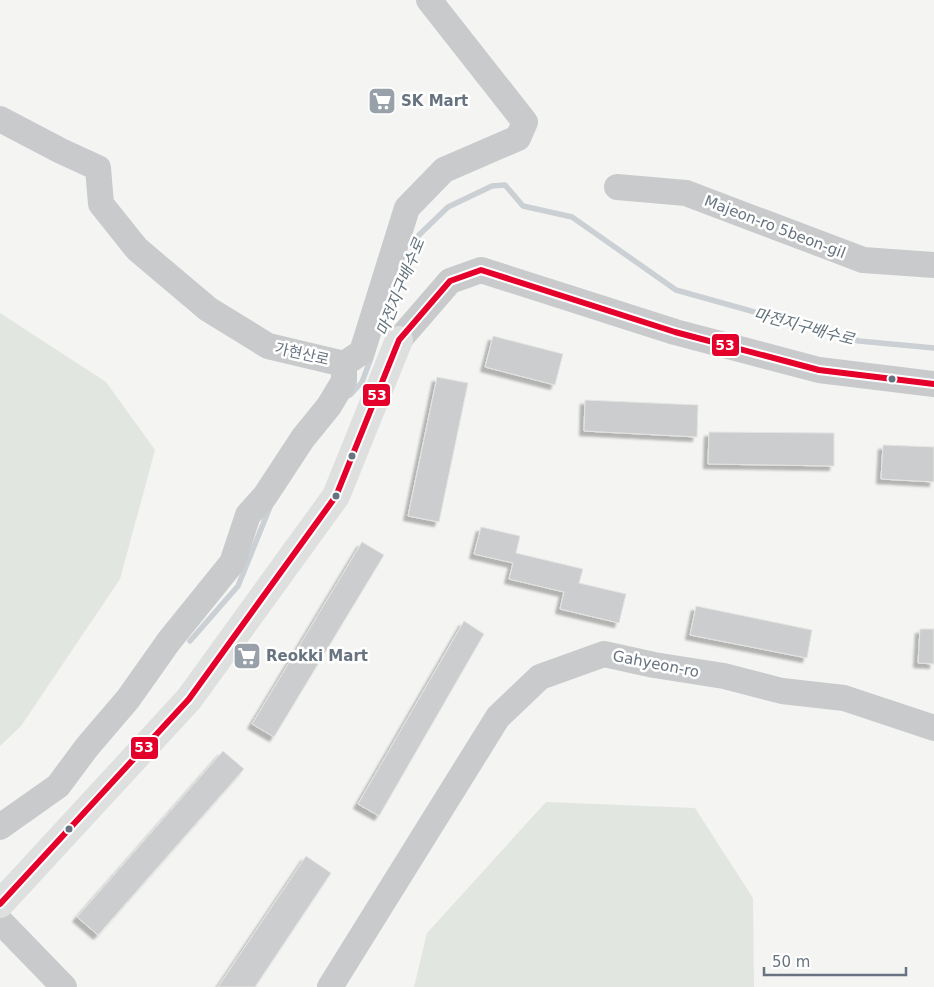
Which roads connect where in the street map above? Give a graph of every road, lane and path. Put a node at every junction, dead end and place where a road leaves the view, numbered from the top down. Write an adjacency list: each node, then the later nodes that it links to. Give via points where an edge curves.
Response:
1 (429, 0): 6 (street, 가현산로, via 525,122 518,138 444,170 407,208 362,352)
2 (0, 119): 6 (street, 가현산로, via 98,168 102,204 137,248 208,309 268,346)
3 (617, 187): 4 (street, Majeon-ro 5beon-gil, via 686,193 863,260)
4 (934, 265)
5 (399, 340): 7 (street, via 450,281 481,270 675,332 820,370); 10 (main road, via 336,496 189,699)
6 (344, 364): 9 (street, via 344,381 329,406 302,438 248,515 232,563 58,786)
7 (934, 384)
8 (934, 728): 13 (street, Gahyeon-ro, via 844,698 782,691 724,676 604,654 540,676 498,717)
9 (0, 826)
10 (0, 904)
11 (0, 921): 12 (street)
12 (64, 987)
13 (330, 987)

